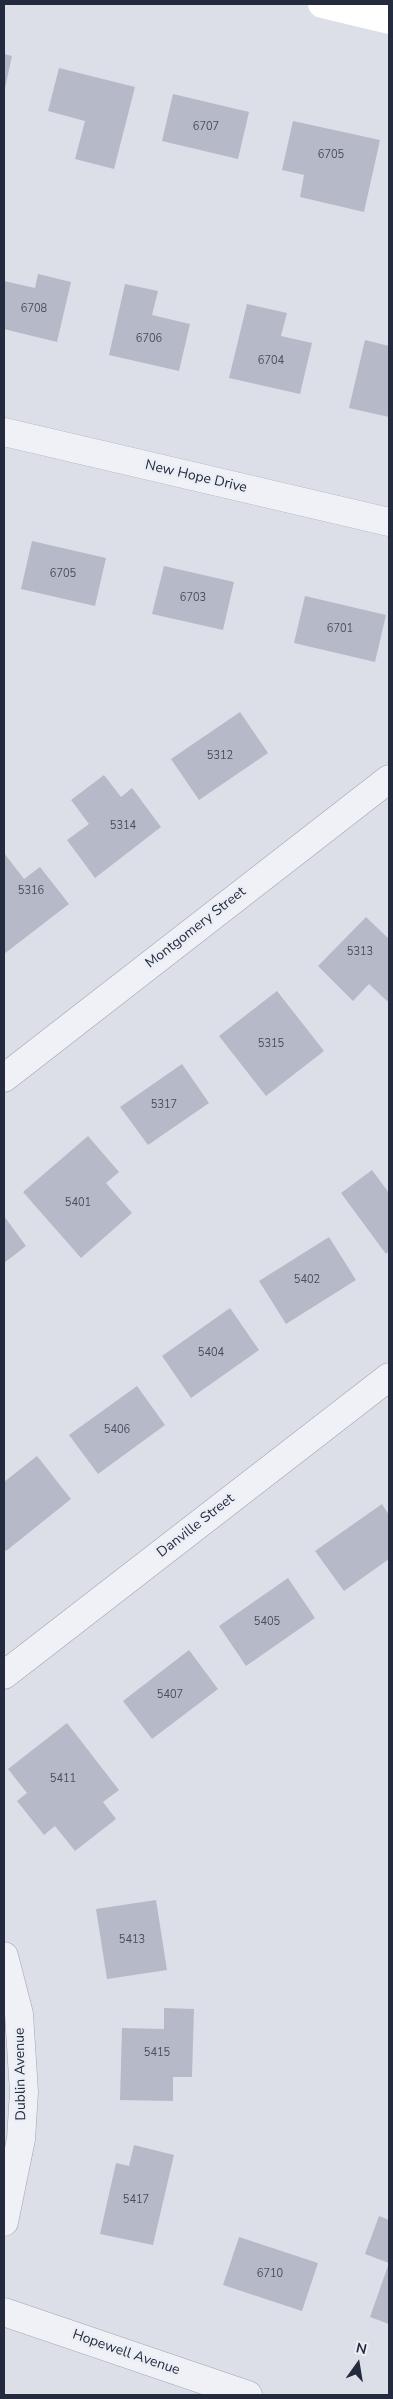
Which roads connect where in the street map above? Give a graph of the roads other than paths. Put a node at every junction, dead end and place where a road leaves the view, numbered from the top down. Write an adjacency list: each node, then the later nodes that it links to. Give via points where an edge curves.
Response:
1 (322, 4): 2 (main road)
2 (389, 20)
3 (4, 432): 4 (street, New Hope Drive)
4 (389, 522)
5 (389, 779): 6 (street, Montgomery Street)
6 (4, 1078)
7 (389, 1377): 8 (street, Danville Street)
8 (4, 1675)
9 (4, 1956): 10 (street, Dublin Avenue, via 18,2014 24,2092 21,2138)
10 (4, 2222)
11 (4, 2312): 12 (street, Hopewell Avenue)
12 (248, 2395)

